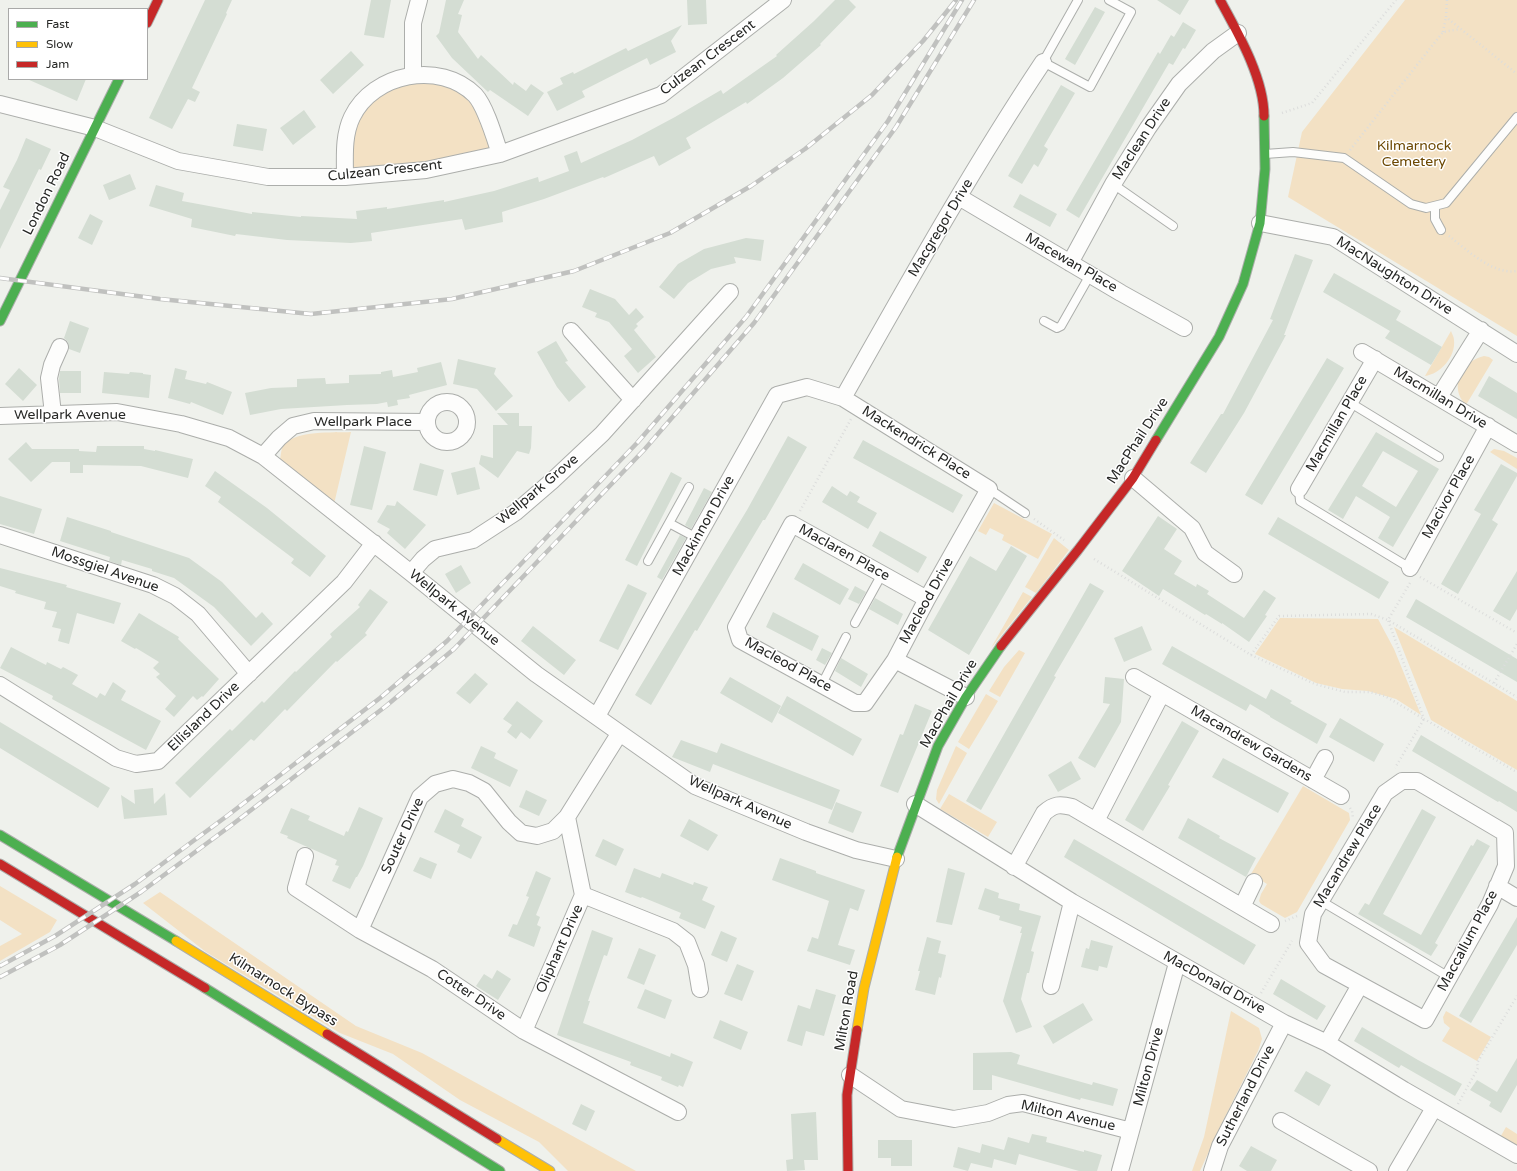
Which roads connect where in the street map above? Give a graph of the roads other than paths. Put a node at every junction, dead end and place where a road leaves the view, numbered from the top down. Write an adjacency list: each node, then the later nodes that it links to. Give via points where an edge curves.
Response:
1 (158, 0): 7 (main road)
2 (419, 0): 10 (street, via 413,23)
3 (1078, 0): 9 (lane)
4 (1109, 0): 9 (lane, via 1131,12 1090,87)
5 (1220, 0): 8 (main road, MacPhail Drive)
6 (781, 1): 15 (street, Culzean Crescent, via 661,95)
7 (148, 21)
8 (1238, 33): 16 (main road, MacPhail Drive, via 1253,67 1264,105); 18 (street, Maclean Drive, via 1213,50 1179,84)
9 (1043, 62): 19 (street, Macgregor Drive)
10 (413, 75): 15 (street, via 432,75 457,82 475,96 488,118); 17 (street, via 381,85 365,99 352,116 345,136)
11 (119, 80): 14 (main road, London Road)
12 (0, 104): 14 (street, Culzean Crescent)
13 (1517, 117): 20 (lane, via 1446,203)
14 (95, 128): 17 (street, Culzean Crescent, via 178,161 268,177); 27 (main road, London Road)
15 (500, 154): 17 (street, Culzean Crescent, via 426,170)
16 (1265, 154): 20 (lane, via 1293,152 1344,158 1412,204 1426,208); 21 (main road, MacPhail Drive)
17 (345, 177)
18 (1113, 184): 22 (lane); 24 (street, Maclean Drive)
19 (959, 197): 24 (street, Macewan Place); 36 (street, Macgregor Drive)
20 (1435, 206): 23 (lane, via 1435,219)
21 (1260, 223): 31 (street, MacNaughton Drive, via 1333,237); 46 (main road, MacPhail Drive, via 1243,284 1219,337)
22 (1173, 226)
23 (1441, 230)
24 (1070, 263): 25 (street, Macewan Place)
25 (1090, 275): 28 (lane, via 1061,326 1057,328); 29 (street, Macewan Place)
26 (730, 292): 37 (street, Wellpark Grove)
27 (0, 321)
28 (1044, 322)
29 (1184, 328)
30 (571, 330): 37 (street)
31 (1482, 330): 33 (street, MacNaughton Drive); 35 (street)
32 (60, 347): 39 (street, via 49,378)
33 (1517, 354)
34 (1369, 356): 35 (street, Macmillan Drive); 38 (street, Macmillan Place)
35 (1439, 397): 42 (street, Macmillan Drive)
36 (843, 398): 48 (street, Mackendrick Place); 53 (street, Mackinnon Drive, via 807,387 777,395)
37 (632, 400): 57 (street, Wellpark Grove, via 602,434 516,512 473,540 435,549)
38 (1349, 402): 45 (lane); 49 (street, Macmillan Place)
39 (53, 414): 40 (street, Wellpark Avenue); 44 (street, Wellpark Avenue, via 117,412 181,424 229,438)
40 (0, 416)
41 (427, 422): 44 (street, Wellpark Place, via 314,421 293,426)
42 (1488, 426): 43 (street, Macmillan Drive); 56 (street, Macivor Place)
43 (1517, 444)
44 (263, 456): 54 (street, Wellpark Avenue)
45 (1439, 457)
46 (1133, 478): 59 (street, via 1192,528 1205,554); 70 (main road, MacPhail Drive, via 994,655)
47 (689, 487): 51 (lane)
48 (989, 489): 50 (lane); 61 (street, Macleod Drive)
49 (1299, 489): 56 (lane, via 1300,501)
50 (1025, 513)
51 (669, 523): 53 (lane); 55 (lane)
52 (0, 535): 65 (street, Mossgiel Avenue, via 153,584 175,596 198,614)
53 (697, 538): 72 (street, Mackinnon Drive)
54 (374, 543): 57 (street, Wellpark Avenue); 65 (street, Ellisland Drive, via 344,582)
55 (648, 561)
56 (1413, 571)
57 (411, 573): 72 (street, Wellpark Avenue, via 536,674)
58 (882, 574): 60 (street, Maclaren Place, via 792,524); 61 (street, Maclaren Place); 62 (lane)
59 (1234, 574)
60 (763, 576): 67 (street, Macleod Place, via 736,627 740,640)
61 (927, 599): 64 (street, Macleod Drive)
62 (855, 623)
63 (846, 637): 67 (lane)
64 (895, 660): 70 (street); 71 (street, Macleod Drive, via 865,703)
65 (249, 674): 68 (street, Ellisland Drive, via 158,761 136,764 116,758)
66 (1134, 677): 69 (street, Macandrew Gardens)
67 (822, 684): 71 (street, Macleod Place)
68 (0, 685)
69 (1162, 693): 75 (street, Macandrew Gardens); 80 (street)
70 (966, 697): 77 (main road, MacPhail Drive, via 938,746)
71 (855, 703)
72 (596, 716): 73 (street, Wellpark Avenue)
73 (619, 734): 79 (street, Souter Drive); 83 (street, Wellpark Avenue, via 695,786 806,832 856,850)
74 (1325, 758): 75 (street)
75 (1313, 780): 76 (street, Macandrew Gardens)
76 (1341, 796)
77 (915, 804): 83 (main road, MacPhail Drive); 85 (street, MacDonald Drive)
78 (1466, 809): 87 (street, Maccallum Place, via 1505,833 1506,866); 90 (street, Macandrew Place, via 1417,781 1402,781 1385,793)
79 (567, 817): 88 (street, Oliphant Drive); 94 (street, Souter Drive, via 553,832 537,836 521,833 484,791 469,783 453,779 435,784 420,797)
80 (1096, 821): 85 (street, via 1068,806 1057,804 1050,807 1044,813); 92 (street)
81 (0, 835): 110 (main road, Kilmarnock Bypass)
82 (305, 856): 94 (street, Cotter Drive, via 296,888)
83 (896, 859): 103 (main road, Milton Road, via 864,988)
84 (0, 864): 109 (main road)
85 (1014, 867): 91 (street, MacDonald Drive)
86 (1254, 882): 92 (street)
87 (1497, 886): 89 (street); 96 (street, Maccallum Place, via 1490,904)
88 (583, 895): 99 (street, via 673,931 687,942 696,965); 101 (street, Oliphant Drive)
89 (1517, 898)
90 (1321, 901): 96 (lane); 97 (street, Macandrew Place, via 1313,914 1308,943 1324,965)
91 (1072, 902): 95 (street, MacDonald Drive); 98 (street)
92 (1242, 906): 93 (street)
93 (1271, 924)
94 (360, 930): 101 (street, Cotter Drive, via 432,969)
95 (1177, 963): 100 (street, MacDonald Drive); 107 (street, Milton Drive)
96 (1449, 976): 97 (street, Maccallum Place, via 1425,1020)
97 (1360, 985): 102 (street)
98 (1051, 986)
99 (700, 989)
100 (1284, 1023): 102 (street, MacDonald Drive); 113 (street, Sutherland Drive, via 1220,1146)
101 (524, 1031): 105 (street, Cotter Drive)
102 (1327, 1043): 104 (street, MacDonald Drive)
103 (850, 1075): 107 (street, Milton Avenue, via 901,1108 954,1119 1023,1103); 111 (main road, Milton Road, via 847,1095)
104 (1434, 1108): 108 (street, MacDonald Drive); 115 (street)
105 (678, 1112)
106 (1281, 1121): 114 (street)
107 (1131, 1131): 112 (street, Milton Drive)
108 (1517, 1155)
109 (500, 1171)
110 (550, 1171)
111 (848, 1171)
112 (1120, 1171)
113 (1212, 1171)
114 (1369, 1171)
115 (1397, 1171)

